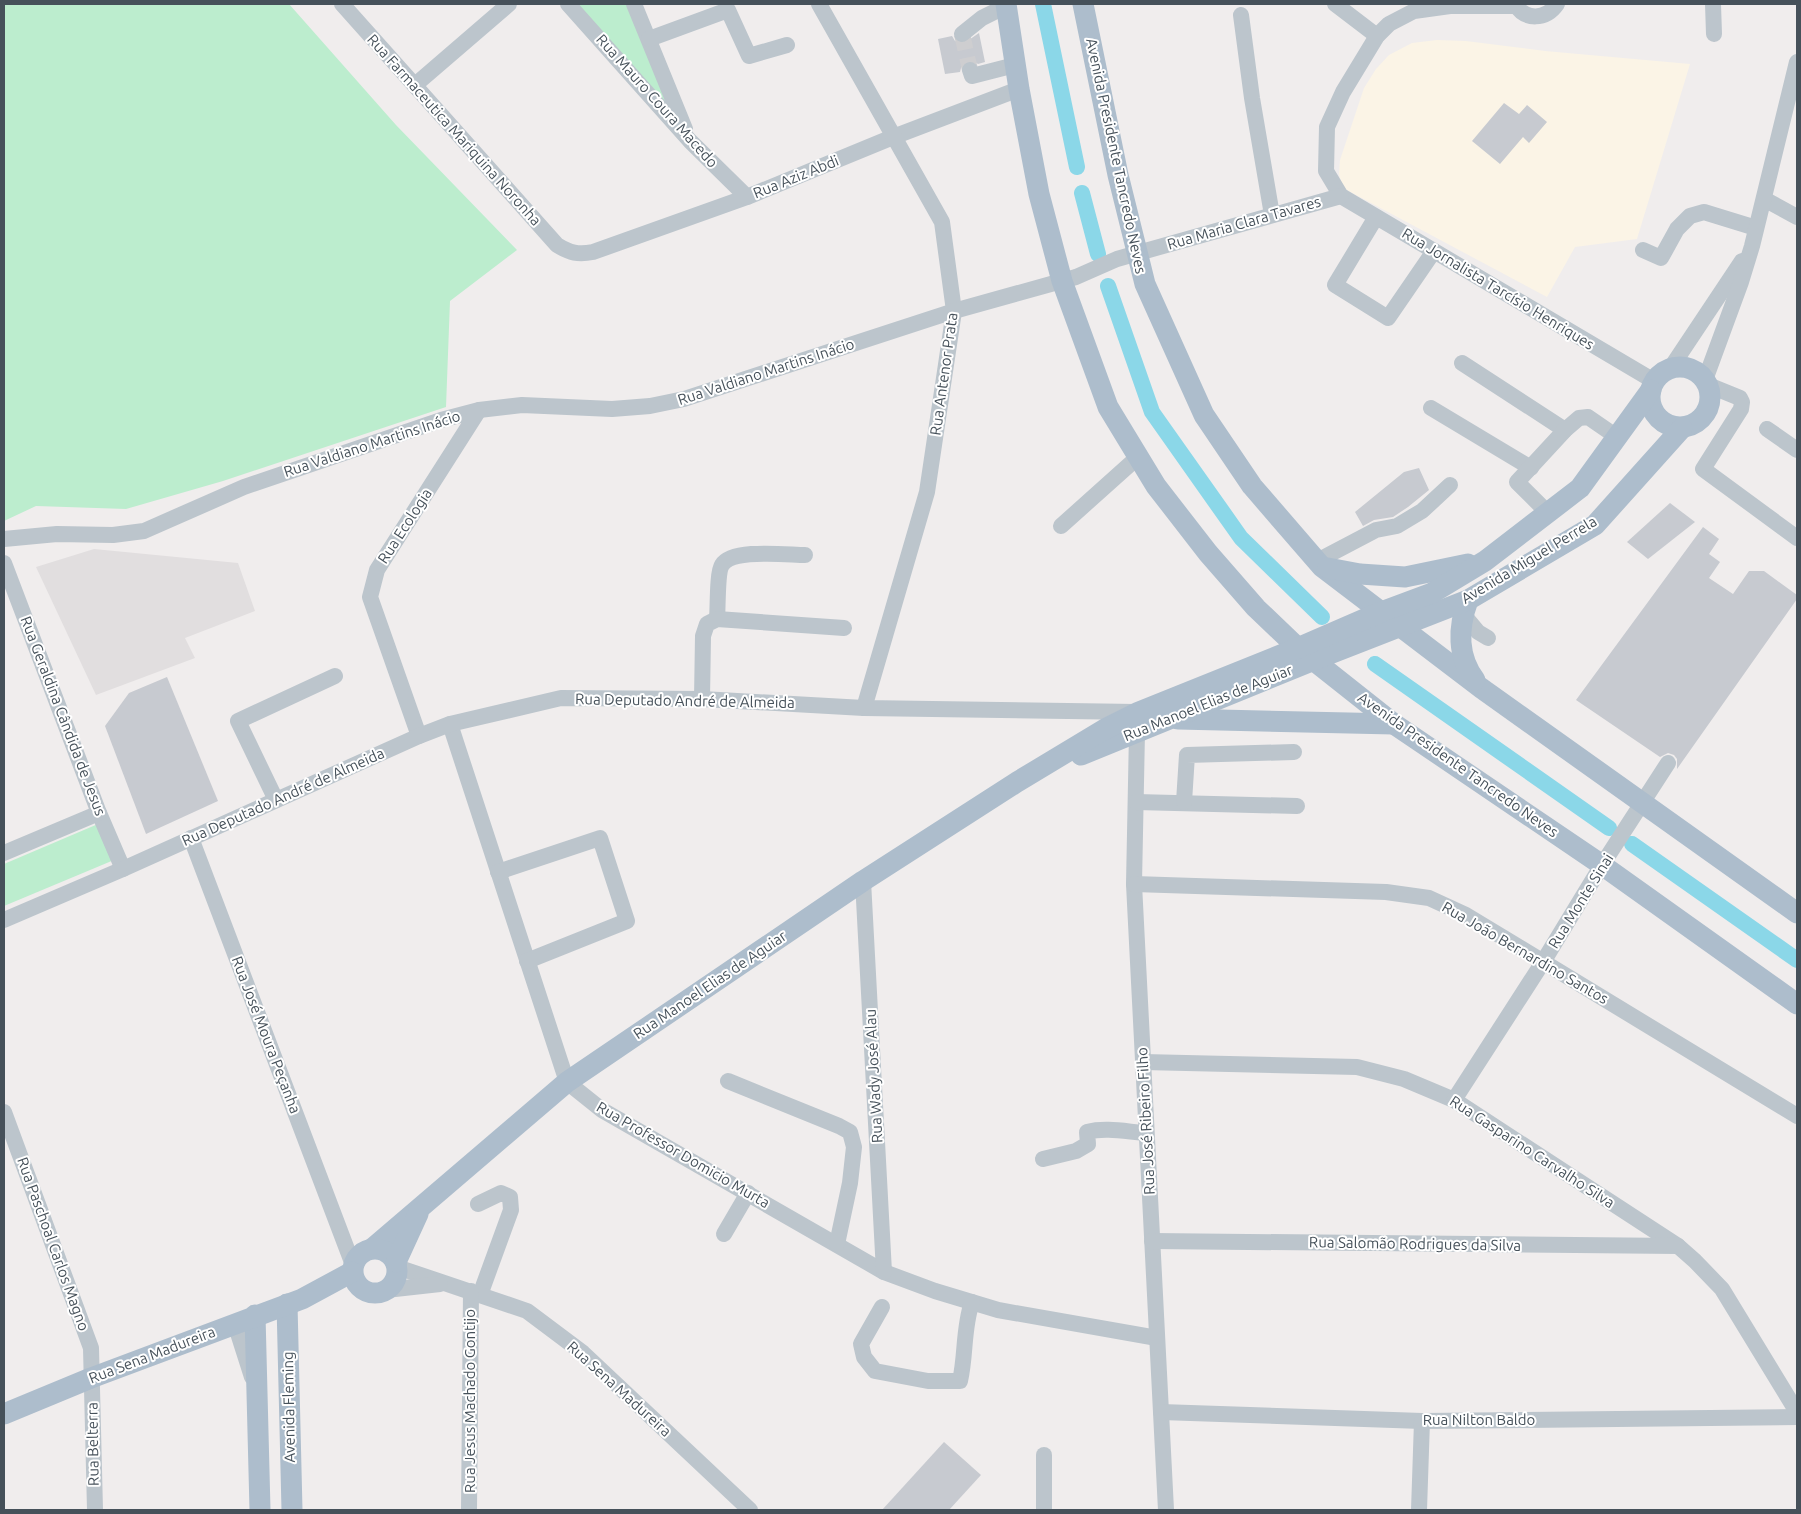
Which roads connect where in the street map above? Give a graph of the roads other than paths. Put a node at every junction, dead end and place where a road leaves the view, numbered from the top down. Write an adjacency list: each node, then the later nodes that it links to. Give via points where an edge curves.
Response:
1 (342, 4): 22 (street, Rua Farmaceutica Mariquina Noronha)
2 (509, 4): 22 (street)
3 (568, 4): 25 (street, Rua Mauro Coura Macedo)
4 (634, 4): 17 (street)
5 (819, 4): 24 (street, Rua Antenor Prata)
6 (1083, 4): 37 (main road, Avenida Presidente Tancredo Neves, via 1118,176)
7 (1336, 4): 16 (street)
8 (1556, 4): 11 (street, via 1551,12 1539,17 1525,15)
9 (1713, 4): 15 (street)
10 (1006, 5): 14 (street); 20 (main road, Avenida Presidente Tancredo Neves)
11 (1515, 5): 16 (street, via 1450,6 1414,11 1389,24)
12 (727, 7): 17 (street); 18 (street, via 749,56)
13 (1241, 15): 29 (street)
14 (962, 34)
15 (1714, 34)
16 (1377, 36): 26 (street, via 1343,92 1327,127 1326,171)
17 (649, 39): 25 (street)
18 (787, 44)
19 (1797, 62): 28 (street, Avenida Miguel Perrela)
20 (1015, 65): 21 (street, via 972,76); 23 (main road, Avenida Presidente Tancredo Neves)
21 (970, 70)
22 (415, 85): 36 (street, Rua Farmaceutica Mariquina Noronha, via 557,245)
23 (1019, 89): 24 (street, Rua Aziz Abdi); 38 (main road, Avenida Presidente Tancredo Neves, via 1039,194)
24 (893, 137): 27 (street, Rua Aziz Abdi); 39 (street, Rua Antenor Prata, via 942,222)
25 (690, 141): 27 (street, Rua Mauro Coura Macedo)
26 (1341, 196): 29 (street, Rua Maria Clara Tavares); 30 (street, Rua Jornalista Tarcísio Henriques)
27 (747, 197): 36 (street, Rua Aziz Abdi, via 593,252)
28 (1764, 199): 31 (street); 32 (street, Avenida Miguel Perrela)
29 (1272, 215): 37 (street, Rua Maria Clara Tavares)
30 (1376, 217): 35 (street, Rua Jornalista Tarcísio Henriques); 35 (street, via 1335,285 1388,318)
31 (1797, 217)
32 (1756, 228): 33 (street, Avenida Miguel Perrela); 34 (street, via 1704,212 1690,216 1677,229 1661,258)
33 (1752, 246): 41 (street, Avenida Miguel Perrela); 42 (street, Avenida Miguel Perrela)
34 (1643, 250)
35 (1434, 251): 41 (street, Rua Jornalista Tarcísio Henriques)
36 (569, 253)
37 (1138, 253): 38 (street, Rua Maria Clara Tavares); 62 (main road, Avenida Presidente Tancredo Neves, via 1145,284 1204,415 1252,486)
38 (1062, 281): 39 (street, Rua Valdiano Martins Inácio); 50 (main road, Avenida Presidente Tancredo Neves, via 1108,407)
39 (954, 311): 44 (street, Rua Valdiano Martins Inácio, via 684,399 612,410 522,405); 75 (street, Rua Antenor Prata, via 927,492)
40 (1462, 363): 47 (street)
41 (1658, 380): 42 (main road, via 1680,367 1699,373); 45 (main road, via 1650,400 1652,409 1664,423); 48 (main road, Avenida Miguel Perrela)
42 (1707, 383): 45 (main road, via 1710,404 1706,413 1700,421); 57 (street, via 1740,398 1742,402 1741,409 1702,469)
43 (1431, 408): 51 (street)
44 (479, 410): 58 (street, Rua Valdiano Martins Inácio, via 244,487 144,531); 80 (street, Rua Ecologia, via 377,570 370,597)
45 (1682, 428): 55 (main road, Avenida Miguel Perrela)
46 (1767, 429): 49 (street)
47 (1565, 430): 48 (street, via 1580,418 1588,417); 51 (street)
48 (1617, 437): 53 (main road, Avenida Miguel Perrela)
49 (1797, 450)
50 (1138, 457): 56 (street); 66 (main road, Avenida Presidente Tancredo Neves, via 1208,554)
51 (1531, 468): 54 (street, via 1517,482)
52 (1450, 486): 62 (street, via 1422,511 1397,526 1376,530)
53 (1580, 488): 54 (main road, Avenida Miguel Perrela); 55 (main road, via 1590,495 1594,503)
54 (1548, 513): 60 (main road, Avenida Miguel Perrela)
55 (1595, 524): 63 (main road, Avenida Miguel Perrela)
56 (1061, 526)
57 (1797, 538)
58 (4, 539)
59 (806, 555): 65 (street, via 742,554 730,558 722,564)
60 (1485, 561): 62 (main road, via 1405,578 1360,574); 64 (main road, Avenida Miguel Perrela, via 1432,593)
61 (4, 563): 88 (street, Rua Geraldina Cândida de Jesus)
62 (1320, 564): 64 (main road, Avenida Presidente Tancredo Neves)
63 (1465, 607): 67 (main road, Avenida Miguel Perrela); 69 (street, via 1478,632); 73 (main road, via 1460,630 1461,646 1468,668)
64 (1381, 612): 67 (main road, Avenida Presidente Tancredo Neves); 70 (main road, Rua Manoel Elias de Aguiar)
65 (717, 619): 68 (street); 74 (street, via 708,624 703,636)
66 (1274, 625): 70 (main road, Avenida Presidente Tancredo Neves); 71 (main road, via 1274,644 1269,653)
67 (1400, 625): 70 (main road, Rua Manoel Elias de Aguiar); 73 (main road, Avenida Presidente Tancredo Neves)
68 (844, 628)
69 (1488, 638)
70 (1306, 654): 71 (main road, Rua Manoel Elias de Aguiar); 76 (main road, Rua Manoel Elias de Aguiar); 79 (main road, Avenida Presidente Tancredo Neves)
71 (1253, 666): 77 (main road, Rua Manoel Elias de Aguiar)
72 (335, 676): 83 (street, via 238,721)
73 (1481, 688): 86 (main road, Avenida Presidente Tancredo Neves)
74 (702, 698): 75 (street, Rua Deputado André de Almeida); 78 (street, Rua Deputado André de Almeida, via 561,698)
75 (864, 708): 77 (street, Rua Deputado André de Almeida)
76 (1170, 718): 77 (main road, Rua Manoel Elias de Aguiar); 79 (main road)
77 (1138, 722): 84 (street, Rua José Ribeiro Filho); 94 (main road, Rua Manoel Elias de Aguiar, via 1105,729)
78 (450, 724): 80 (street, Rua Deputado André de Almeida); 93 (street)
79 (1394, 724): 91 (main road, Avenida Presidente Tancredo Neves)
80 (419, 736): 83 (street, Rua Deputado André de Almeida)
81 (1294, 752): 85 (street, via 1186,756)
82 (1667, 765): 86 (street, Rua Monte Sinai)
83 (276, 800): 89 (street, Rua Deputado André de Almeida)
84 (1136, 802): 85 (street); 95 (street, Rua José Ribeiro Filho)
85 (1184, 802): 87 (street)
86 (1644, 802): 91 (street, Rua Monte Sinai); 96 (main road, Avenida Presidente Tancredo Neves)
87 (1297, 806)
88 (100, 813): 90 (street); 92 (street, Rua Geraldina Cândida de Jesus)
89 (191, 838): 92 (street, Rua Deputado André de Almeida); 116 (street, Rua José Moura Peçanha, via 341,1233)
90 (4, 853)
91 (1605, 861): 99 (street, Rua Monte Sinai); 100 (main road, Avenida Presidente Tancredo Neves)
92 (123, 869): 97 (street, Rua Deputado André de Almeida)
93 (498, 872): 98 (street); 98 (street, via 600,838 627,921)
94 (863, 881): 103 (main road, Rua Manoel Elias de Aguiar); 118 (street, Rua Wady José Alau)
95 (1134, 884): 99 (street, Rua João Bernardino Santos, via 1386,892 1429,898 1466,915); 101 (street, Rua José Ribeiro Filho)
96 (1797, 913)
97 (4, 920)
98 (527, 961): 103 (street)
99 (1543, 962): 104 (street, Rua Monte Sinai); 106 (street, Rua João Bernardino Santos)
100 (1797, 1004)
101 (1143, 1062): 104 (street, Rua Gasparino Carvalho Silva, via 1357,1067 1404,1079); 107 (street, Rua José Ribeiro Filho)
102 (728, 1080): 114 (street, via 850,1132 854,1147 850,1183)
103 (566, 1082): 109 (street, Rua Professor Domicio Murta, via 602,1110); 111 (main road, Rua Manoel Elias de Aguiar)
104 (1454, 1100): 115 (street, Rua Gasparino Carvalho Silva)
105 (4, 1112): 128 (street, Rua Paschoal Carlos Magno, via 91,1348)
106 (1797, 1116)
107 (1146, 1133): 108 (street, via 1087,1132 1088,1144 1076,1151); 113 (street, Rua José Ribeiro Filho)
108 (1043, 1159)
109 (748, 1193): 112 (street); 114 (street, Rua Professor Domicio Murta)
110 (478, 1204): 122 (street, Rua Jesus Machado Gontijo, via 501,1193 510,1198 511,1210)
111 (420, 1209): 116 (main road, Rua Manoel Elias de Aguiar); 117 (main road, Rua Manoel Elias de Aguiar)
112 (724, 1234)
113 (1152, 1241): 115 (street, Rua Salomão Rodrigues da Silva); 127 (street, Rua José Ribeiro Filho)
114 (837, 1244): 118 (street, Rua Professor Domicio Murta)
115 (1678, 1246): 130 (street, Rua Gasparino Carvalho Silva, via 1722,1289)
116 (361, 1259): 117 (main road, via 387,1252); 120 (main road, via 354,1280); 123 (main road, Rua Sena Madureira)
117 (396, 1265): 119 (street, Rua Sena Madureira); 121 (main road, via 395,1280)
118 (884, 1272): 124 (street, Rua Professor Domicio Murta)
119 (442, 1284): 121 (street, Rua Sena Madureira); 122 (street, Rua Sena Madureira)
120 (364, 1290): 121 (main road, via 371,1293); 123 (main road, Rua Sena Madureira)
121 (386, 1290)
122 (476, 1293): 138 (street, Rua Jesus Machado Gontijo); 139 (street, Rua Sena Madureira, via 526,1311 583,1353)
123 (294, 1301): 126 (main road, Rua Sena Madureira); 137 (main road, Avenida Fleming)
124 (972, 1302): 125 (street, via 967,1317 960,1381 928,1381 875,1371 864,1357 861,1344); 127 (street, Rua Professor Domicio Murta, via 998,1310)
125 (882, 1307)
126 (246, 1319): 128 (main road, Rua Sena Madureira, via 159,1357); 136 (main road, via 257,1394)
127 (1157, 1338): 129 (street, Rua José Ribeiro Filho)
128 (92, 1378): 131 (main road, Rua Sena Madureira); 135 (street, Rua Belterra)
129 (1161, 1412): 133 (street, Rua Nilton Baldo); 141 (street, Rua José Ribeiro Filho)
130 (1797, 1412)
131 (4, 1414)
132 (1797, 1417): 133 (street, Rua Nilton Baldo)
133 (1422, 1421): 142 (street)
134 (1044, 1456): 140 (street)
135 (95, 1510)
136 (260, 1510)
137 (292, 1510)
138 (469, 1510)
139 (750, 1510)
140 (1044, 1510)
141 (1166, 1510)
142 (1419, 1510)

